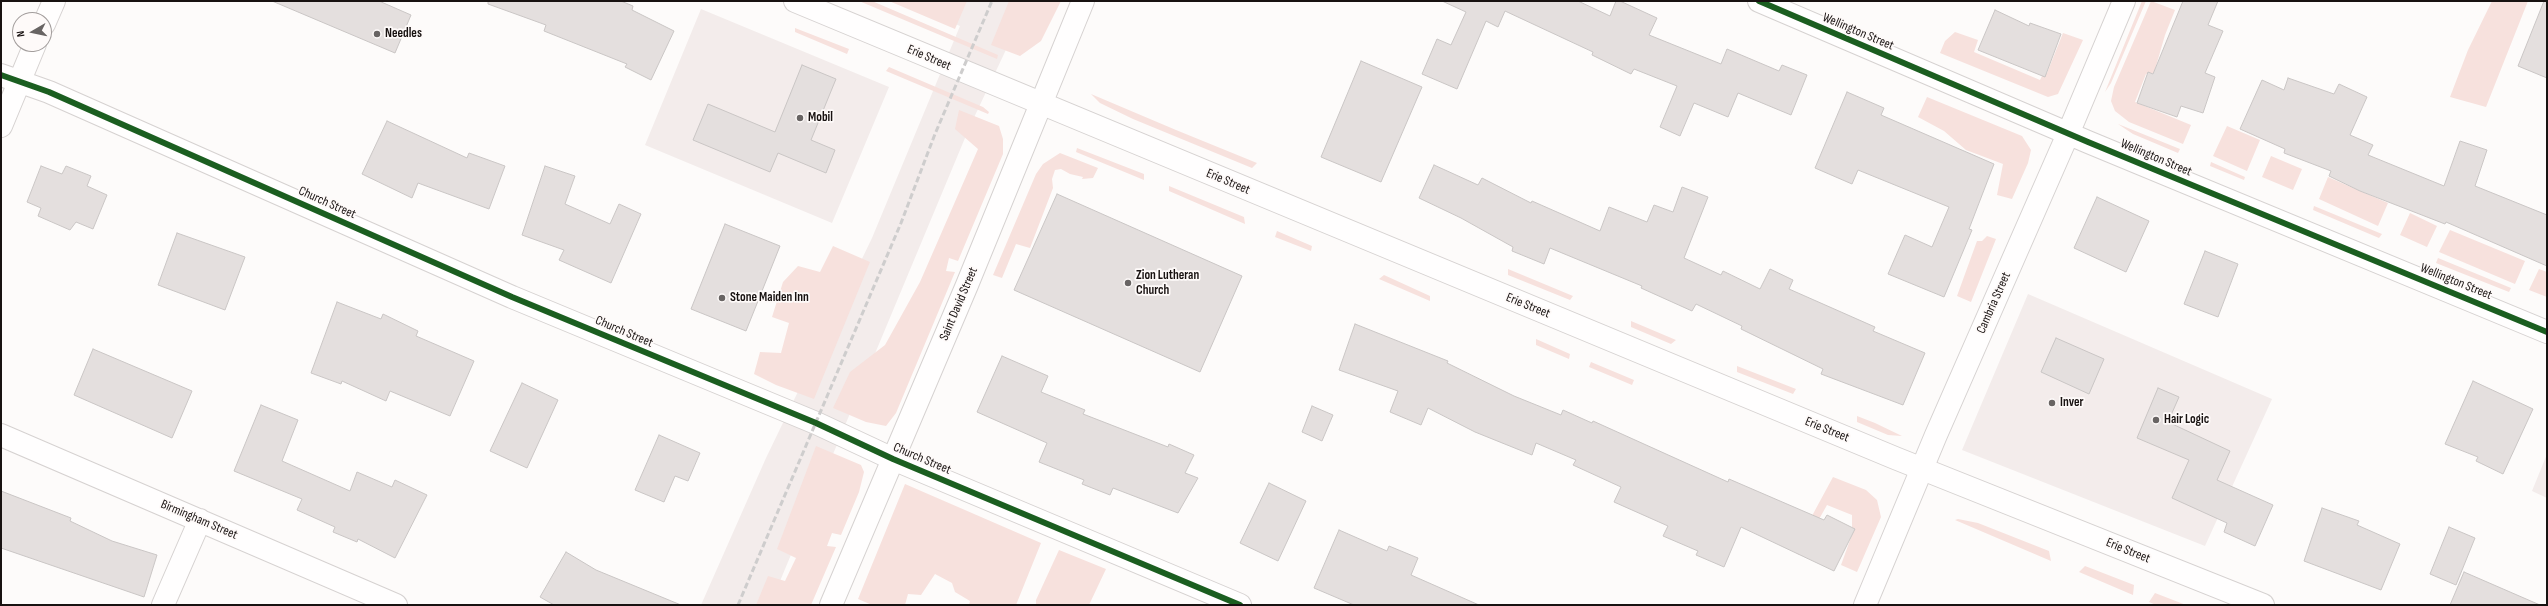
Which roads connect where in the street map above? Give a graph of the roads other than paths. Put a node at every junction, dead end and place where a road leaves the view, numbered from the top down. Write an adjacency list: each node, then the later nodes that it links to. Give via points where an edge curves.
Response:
1 (54, 1): 6 (street)
2 (795, 1): 9 (street, Erie Street)
3 (1083, 1): 9 (street, Saint David Street)
4 (1759, 1): 11 (street, Wellington Street)
5 (2124, 1): 11 (street, Cambria Street)
6 (49, 12)
7 (30, 52): 8 (street)
8 (10, 79): 10 (street); 14 (street, Church Street, via 56,95 512,297 816,423)
9 (1041, 105): 14 (street, Saint David Street); 15 (street, Erie Street)
10 (1, 126)
11 (2068, 134): 12 (street, Wellington Street); 15 (street, Cambria Street)
12 (2547, 332)
13 (1, 435): 16 (street, Birmingham Street)
14 (893, 459): 19 (street, Saint David Street); 20 (street, Church Street)
15 (1923, 469): 21 (street, Cambria Street); 22 (street, Erie Street)
16 (200, 520): 17 (street); 18 (street, Birmingham Street)
17 (163, 605)
18 (396, 605)
19 (831, 605)
20 (1240, 605)
21 (1865, 605)
22 (2263, 605)

